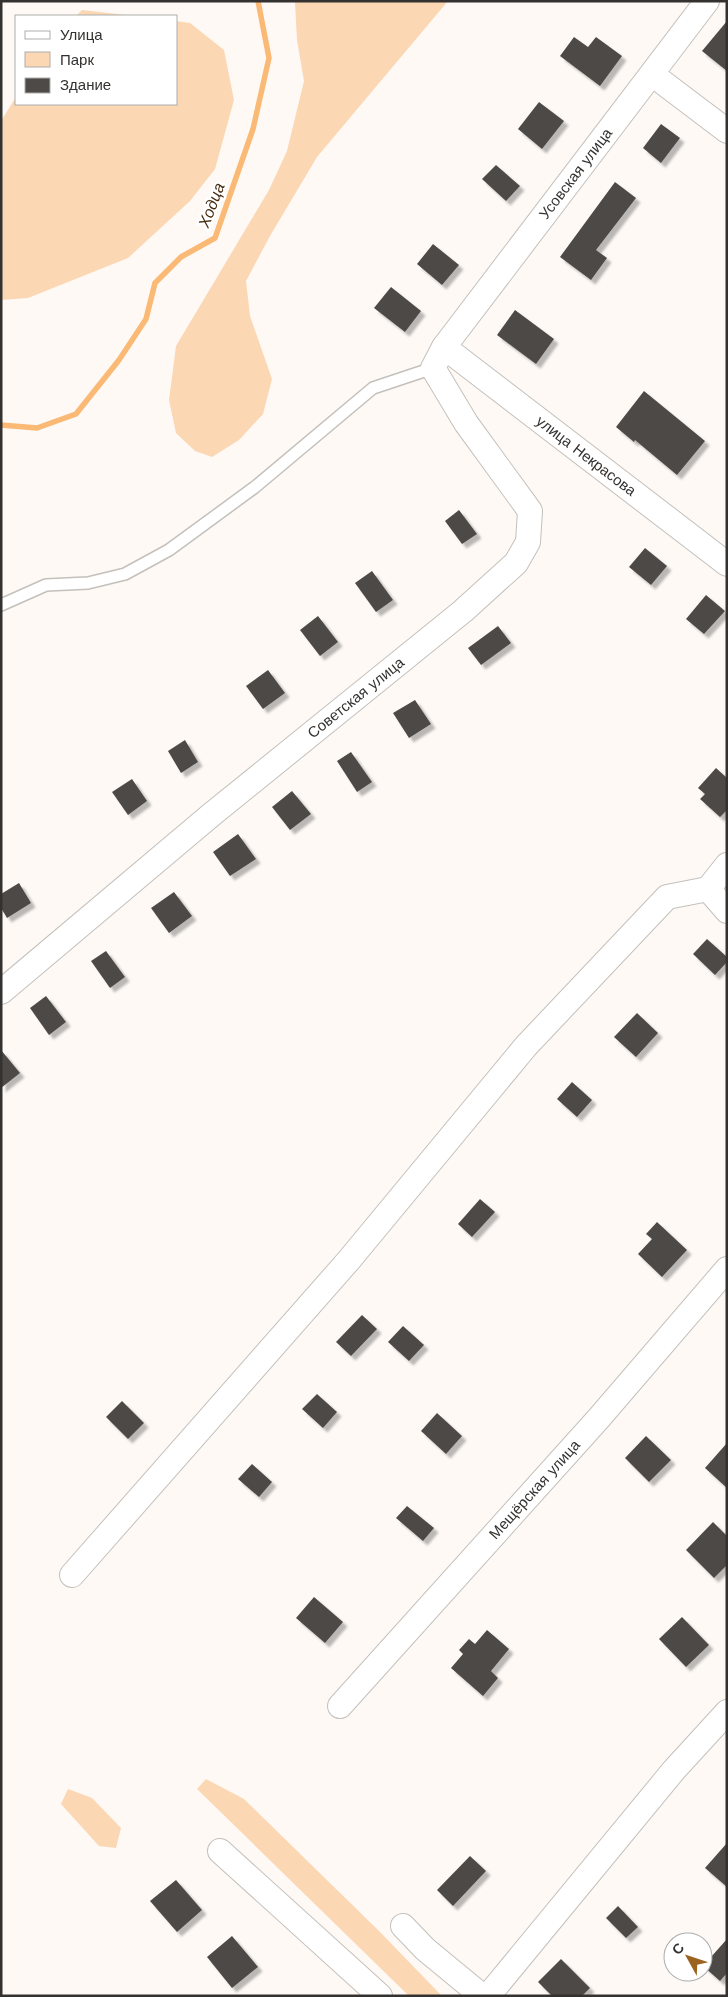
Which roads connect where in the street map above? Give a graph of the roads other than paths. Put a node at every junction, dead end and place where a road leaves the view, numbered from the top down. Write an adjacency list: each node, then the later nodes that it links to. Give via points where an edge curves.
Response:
1 (707, 1): 2 (street, Усовская улица)
2 (653, 75): 3 (street); 4 (street, Усовская улица)
3 (727, 131)
4 (444, 347): 5 (street); 6 (street, улица Некрасова)
5 (433, 368): 7 (lane, via 373,388 255,487 169,550 125,574 88,583 46,586); 11 (street, Советская улица, via 466,423 530,511 528,542 516,563 463,612 211,815)
6 (727, 564)
7 (1, 605)
8 (727, 865): 9 (street)
9 (708, 889): 10 (street); 13 (street, via 667,898 526,1046 349,1260)
10 (727, 911)
11 (1, 992)
12 (727, 1269): 14 (street, Мещёрская улица, via 599,1418)
13 (72, 1575)
14 (340, 1706)
15 (727, 1712): 20 (street, via 674,1770)
16 (220, 1851): 18 (street)
17 (403, 1926): 19 (street, via 425,1949)
18 (380, 1996)
19 (482, 1996)
20 (488, 1996)

